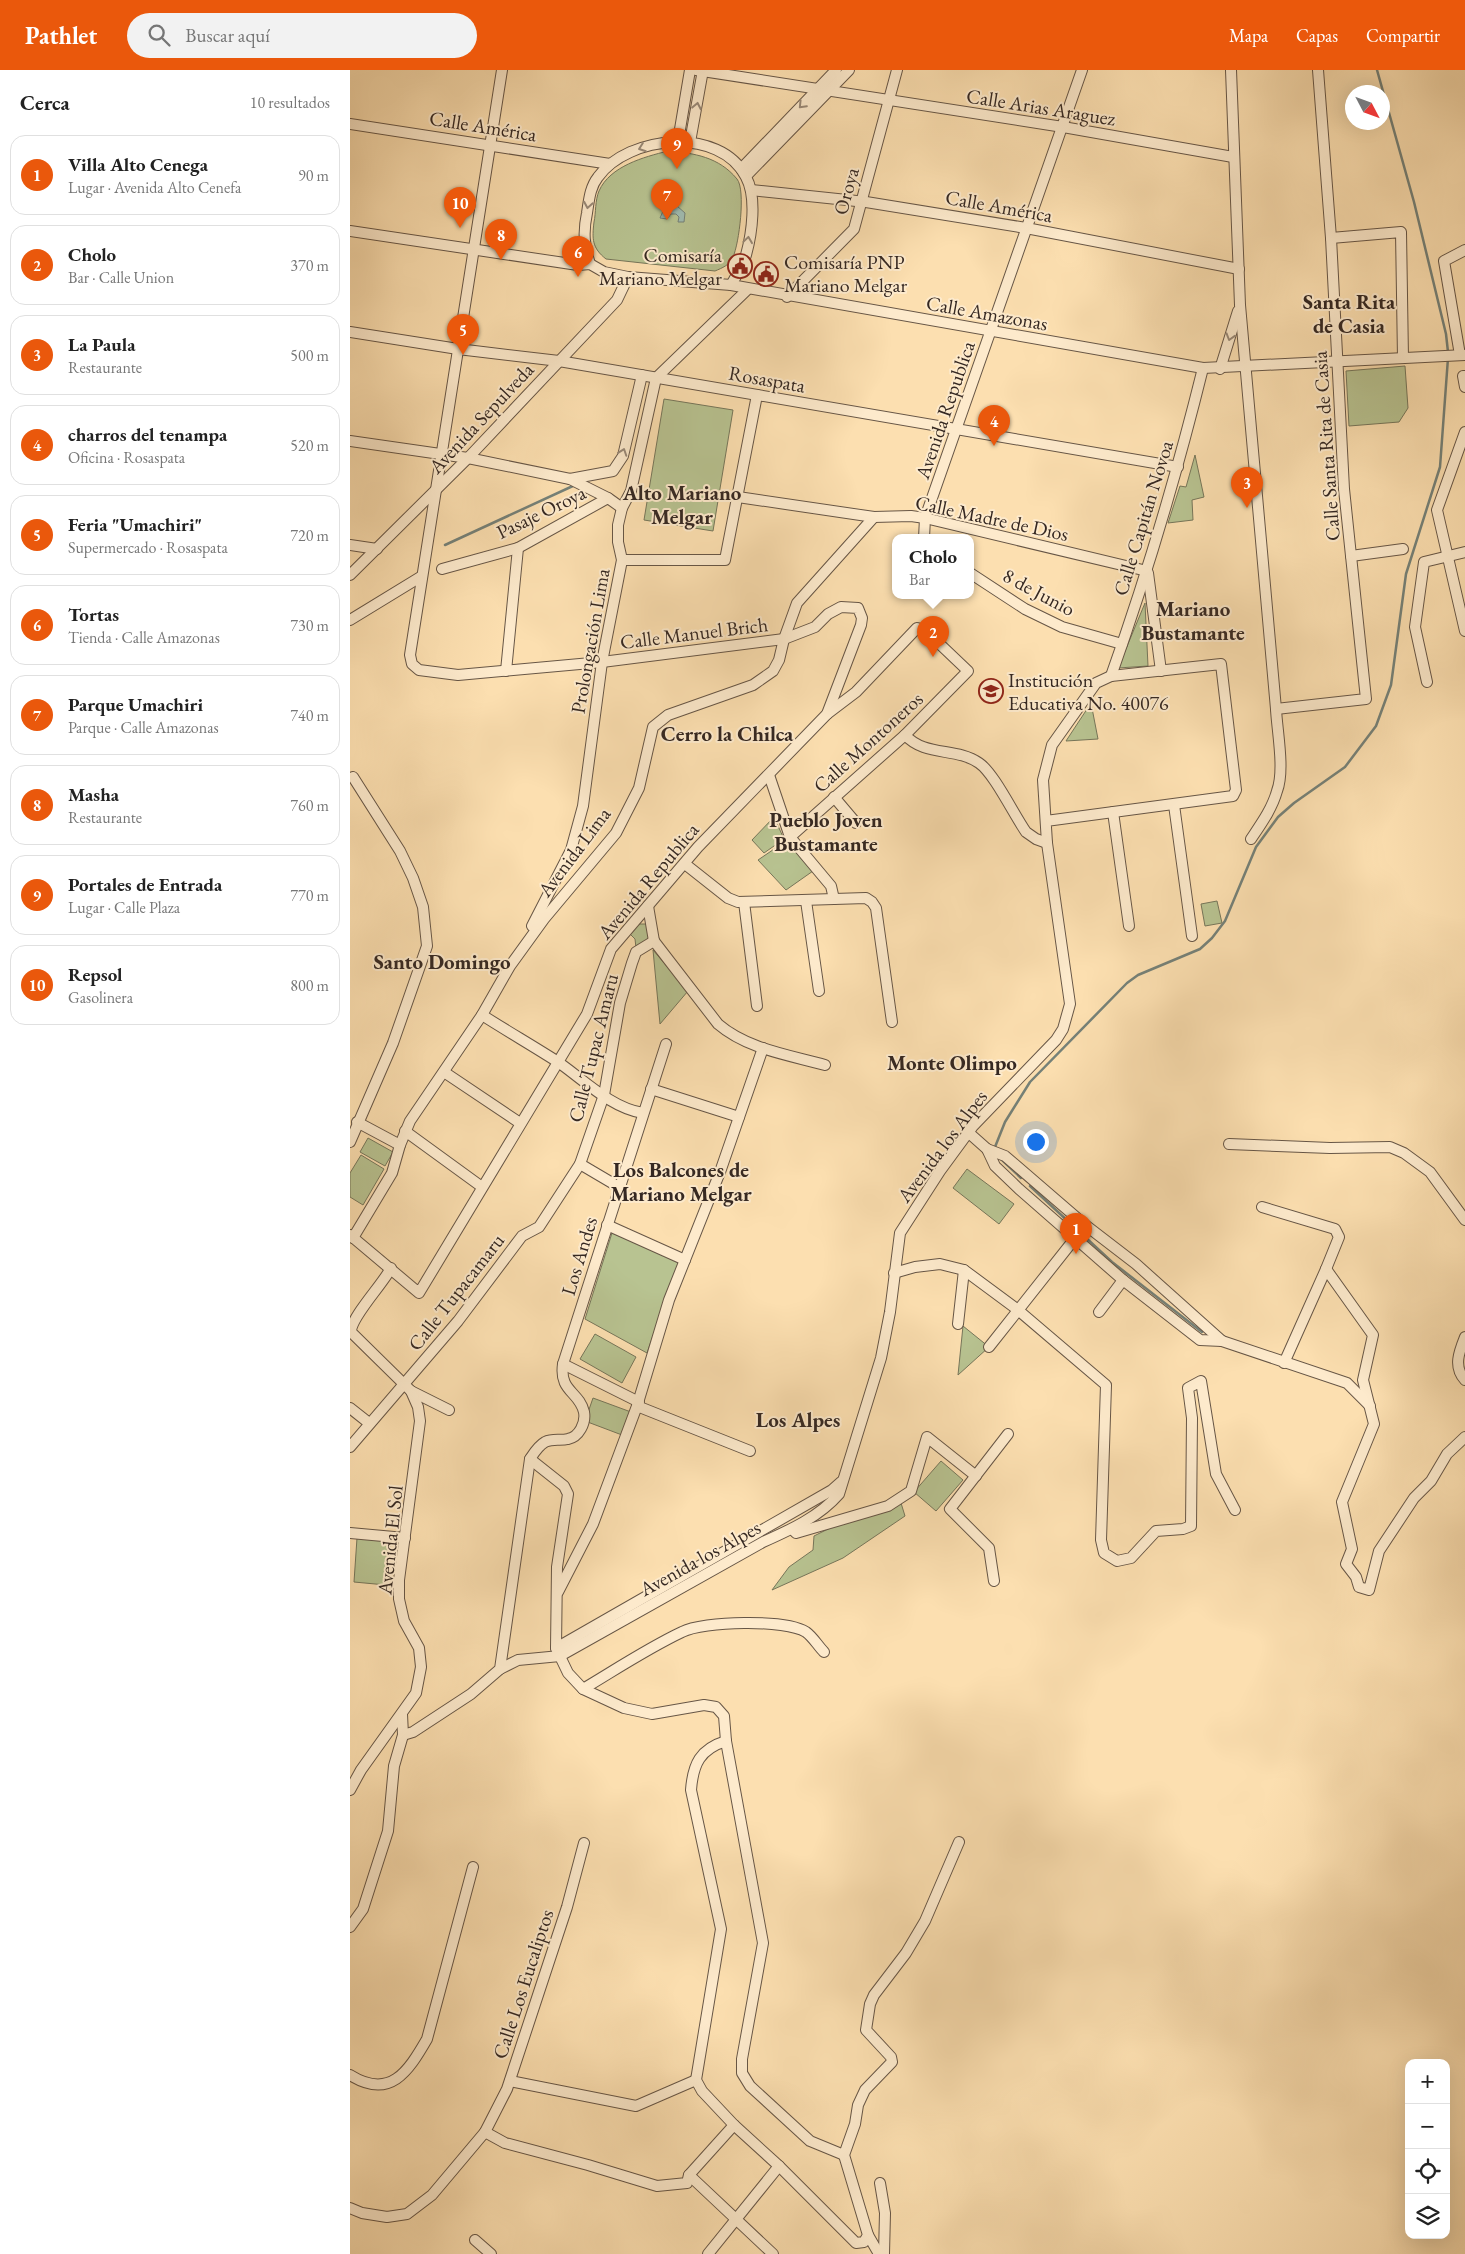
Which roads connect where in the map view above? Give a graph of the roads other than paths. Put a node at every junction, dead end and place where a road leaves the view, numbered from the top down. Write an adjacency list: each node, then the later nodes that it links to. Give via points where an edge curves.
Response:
1 (502, 70): 17 (street)
2 (690, 70): 15 (street)
3 (701, 70): 10 (street, Calle Arias Araguez); 16 (street, one-way to 3)
4 (836, 70): 10 (street)
5 (849, 70): 11 (street)
6 (897, 70): 12 (street, Oroya)
7 (1082, 70): 14 (street, Avenida Republica)
8 (1231, 70): 18 (street)
9 (1318, 70): 25 (street, Calle Santa Rita de Casia)
10 (818, 89): 11 (street, Calle Arias Araguez); 20 (street, one-way to 20)
11 (828, 91): 12 (street, Calle Arias Araguez); 20 (street)
12 (889, 101): 14 (street, Calle Arias Araguez); 22 (street, Oroya)
13 (350, 124): 17 (street, Calle América)
14 (1063, 127): 18 (street, Calle Arias Araguez); 23 (street, Avenida Republica)
15 (678, 141): 16 (street); 19 (street, one-way to 19, via 631,152)
16 (690, 142): 20 (street, via 727,157)
17 (491, 144): 19 (street, Calle América); 26 (street)
18 (1233, 157): 29 (street)
19 (610, 164): 28 (street, one-way to 28, via 591,187 583,234)
20 (743, 172): 21 (street)
21 (751, 190): 22 (street, Calle América); 31 (street, one-way to 21, via 746,256 753,205)
22 (862, 202): 23 (street, Calle América); 33 (street, Oroya, via 854,230)
23 (1026, 228): 29 (street, Calle América); 36 (street, Avenida Republica)
24 (350, 230): 26 (street, Calle Amazonas)
25 (1331, 238): 39 (street, via 1401,232); 41 (street, Calle Santa Rita de Casia)
26 (474, 248): 28 (street, Calle Amazonas); 37 (street)
27 (1465, 250): 38 (street, via 1444,261)
28 (590, 264): 30 (street, Calle Amazonas, via 604,272)
29 (1239, 269): 34 (street)
30 (628, 277): 31 (street, Calle Amazonas); 40 (street, Avenida Sepulveda, via 617,300)
31 (731, 285): 32 (street, Calle Amazonas)
32 (748, 289): 33 (street, Calle Amazonas); 47 (street)
33 (787, 297): 36 (street, Calle Amazonas)
34 (1240, 306): 42 (street); 44 (street, one-way to 44)
35 (350, 332): 37 (street, Rosaspata)
36 (991, 332): 43 (street, Calle Amazonas); 50 (street, Avenida Republica)
37 (458, 349): 40 (street, Rosaspata); 53 (street)
38 (1460, 355): 39 (street, Calle Amazonas)
39 (1404, 358): 41 (street, Calle Amazonas)
40 (558, 361): 45 (street, Rosaspata); 54 (street, Avenida Sepulveda)
41 (1337, 362): 42 (street, Calle Amazonas); 69 (street, Calle Santa Rita de Casia)
42 (1246, 367): 44 (street, Calle Amazonas); 86 (street)
43 (1203, 368): 44 (street, Calle Amazonas); 55 (street, Calle Capitán Novoa)
44 (1220, 369)
45 (642, 375): 47 (street, Rosaspata); 56 (street, one-way to 45, via 613,471 623,456)
46 (1464, 376): 48 (street)
47 (656, 378): 49 (street, Rosaspata); 60 (street, Prolongación Lima, via 631,491)
48 (1465, 387)
49 (757, 395): 50 (street, Rosaspata); 58 (street)
50 (956, 429): 55 (street, Rosaspata); 62 (street, Avenida Republica)
51 (1465, 432): 70 (street, via 1436,510)
52 (350, 441): 53 (street)
53 (440, 455): 54 (street); 57 (street)
54 (468, 458): 56 (street); 57 (street, Avenida Sepulveda)
55 (1178, 468): 73 (street, Calle Capitán Novoa)
56 (570, 479): 59 (street)
57 (434, 494): 66 (street, Avenida Sepulveda); 75 (street)
58 (738, 497): 61 (street, Calle Madre de Dios); 71 (street, via 726,560)
59 (608, 498): 60 (street, Pasaje Oroya); 65 (street, Pasaje Oroya)
60 (622, 508): 71 (street, Prolongación Lima, via 618,542)
61 (874, 516): 62 (street, Calle Madre de Dios); 79 (street, Avenida Lima, via 797,602)
62 (925, 518): 63 (street); 73 (street, Calle Madre de Dios)
63 (924, 534)
64 (350, 545): 66 (street)
65 (518, 548): 72 (street, Pasaje Oroya); 82 (street)
66 (377, 549): 74 (street, Avenida Sepulveda)
67 (1403, 549): 69 (street)
68 (1465, 552): 70 (street)
69 (1351, 556): 86 (street, Calle Santa Rita de Casia, via 1366,699)
70 (1447, 556): 78 (street); 85 (street, via 1424,562 1415,627)
71 (622, 560): 81 (street, Prolongación Lima)
72 (442, 569)
73 (1148, 571): 80 (street, Calle Capitán Novoa); 83 (street)
74 (350, 575)
75 (422, 576): 77 (street); 82 (street, Calle Manuel Brich, via 410,655 412,664 419,670 458,675)
76 (974, 576): 80 (street, 8 de Junio, via 1025,609 1062,627)
77 (350, 620)
78 (1465, 631)
79 (784, 639): 81 (street, Calle Manuel Brich); 87 (street, Avenida Republica, via 814,627 842,607 858,608 861,625); 107 (street, Avenida Lima, via 779,660 764,679 668,714 653,727 639,788 616,833 544,919)
80 (1122, 644): 84 (street, Calle Capitán Novoa)
81 (602, 662): 82 (street, Calle Manuel Brich); 107 (street, Prolongación Lima, via 583,806 571,850 554,888)
82 (506, 671)
83 (1160, 671): 84 (street); 92 (street, via 1221,664 1236,790 1231,798)
84 (1111, 676): 94 (street, Avenida los Alpes, via 1096,683 1052,745 1043,780)
85 (1427, 682)
86 (1276, 709): 97 (street, via 1278,789 1269,811)
87 (827, 714): 88 (street, Calle Montoneros, via 856,692 917,628 926,631 968,671); 89 (street, Avenida Republica)
88 (905, 735): 91 (street, Calle Montoneros); 98 (street, via 917,746 970,758 983,766 1026,832)
89 (768, 775): 96 (street); 99 (street, Avenida Republica)
90 (353, 777): 121 (street, via 400,851 413,878 423,907 427,946 393,1043)
91 (834, 797): 95 (street); 96 (street, Calle Montoneros)
92 (1174, 805): 93 (street); 105 (street)
93 (1113, 812): 94 (street); 104 (street)
94 (1046, 821): 98 (street, Avenida los Alpes)
95 (856, 823)
96 (790, 836): 100 (street, via 831,886)
97 (1251, 839)
98 (1047, 843): 124 (street, Avenida los Alpes, via 1070,1004 1068,1017 1056,1040)
99 (685, 864): 102 (street, via 728,898); 103 (street, Avenida Republica)
100 (834, 899): 101 (street); 111 (street, via 866,898 876,908)
101 (806, 901): 102 (street); 108 (street)
102 (744, 902): 109 (street)
103 (648, 906): 106 (street); 114 (street, Avenida Republica, via 611,949 587,1014)
104 (1129, 926)
105 (1192, 936)
106 (654, 941): 113 (street, via 718,1024 728,1033); 118 (street, Calle Tupac Amaru, via 636,952 632,962 620,1003)
107 (510, 966): 110 (street, Avenida Lima)
108 (819, 991)
109 (757, 1006)
110 (482, 1016): 114 (street); 116 (street, Avenida Lima)
111 (892, 1022)
112 (666, 1044): 117 (street, Los Andes)
113 (763, 1048): 115 (street); 120 (street)
114 (558, 1062): 118 (street); 122 (street, Avenida Republica)
115 (825, 1065)
116 (444, 1072): 122 (street); 123 (street, Avenida Lima)
117 (651, 1089): 119 (street, Los Andes); 120 (street)
118 (604, 1095): 119 (street, via 632,1111); 129 (street, Calle Tupac Amaru)
119 (643, 1113): 131 (street, Los Andes)
120 (739, 1117): 138 (street)
121 (357, 1122): 125 (street); 127 (street)
122 (520, 1123): 130 (street, Avenida Republica)
123 (405, 1131): 127 (street, Avenida Lima); 130 (street)
124 (969, 1133): 128 (street); 142 (street, Avenida los Alpes, via 900,1233)
125 (350, 1142)
126 (1229, 1144): 133 (street, via 1390,1147 1430,1172)
127 (400, 1145): 136 (street, Avenida Lima, via 392,1172)
128 (994, 1151): 137 (street, via 995,1166); 149 (street, via 1136,1264)
129 (580, 1164): 131 (street); 135 (street, Calle Tupac Amaru)
130 (482, 1187): 139 (street, Avenida Republica, via 419,1293)
131 (619, 1187): 134 (street, Los Andes)
132 (1262, 1207): 140 (street, via 1335,1229 1340,1237)
133 (1465, 1220)
134 (607, 1225): 138 (street); 152 (street, Los Andes)
135 (538, 1226): 154 (street, Calle Tupacamaru, via 522,1236)
136 (352, 1237): 139 (street)
137 (1076, 1237): 143 (street); 144 (street)
138 (685, 1260): 155 (street, via 669,1300)
139 (391, 1268): 147 (street)
140 (1326, 1269): 151 (street); 156 (street, via 1373,1336 1363,1380)
141 (964, 1270): 142 (street, via 940,1264); 144 (street); 146 (street)
142 (894, 1273): 166 (street, Avenida los Alpes, via 881,1358)
143 (1123, 1280): 145 (street); 149 (street, via 1200,1340)
144 (1018, 1310): 150 (street); 167 (street, via 1106,1385 1101,1540 1104,1553 1117,1562 1131,1558 1156,1531 1191,1526 1192,1418 1188,1388 1201,1381 1216,1474)
145 (1100, 1312)
146 (958, 1324)
147 (350, 1329): 154 (street, via 354,1337)
148 (1465, 1337): 153 (street, via 1458,1355 1458,1365)
149 (1222, 1341): 151 (street)
150 (989, 1347)
151 (1284, 1363): 156 (street, via 1346,1383)
152 (563, 1364): 155 (street); 164 (street, via 565,1386 582,1406 582,1427 567,1439 553,1439 541,1444)
153 (1465, 1380)
154 (408, 1387): 158 (street); 159 (street, Calle Tupacamaru); 170 (street, Avenida El Sol, via 418,1407 420,1421)
155 (638, 1404): 163 (street); 172 (street, via 593,1524)
156 (1370, 1407): 161 (street, via 1374,1424 1342,1502 1352,1549 1346,1564 1359,1586 1369,1590 1378,1551 1414,1498 1431,1481 1446,1454)
157 (350, 1408): 159 (street)
158 (449, 1410)
159 (369, 1423): 162 (street, Calle Tupacamaru)
160 (1008, 1434): 165 (street)
161 (1465, 1437)
162 (350, 1447)
163 (750, 1451)
164 (530, 1460): 172 (street, via 564,1486 568,1494 557,1567); 175 (street)
165 (976, 1476): 168 (street, via 926,1437 911,1491 899,1500 796,1533); 171 (street, via 950,1510 989,1548)
166 (844, 1479): 168 (street, Avenida los Alpes, via 839,1494 831,1503); 173 (street, Avenida los Alpes, via 832,1490)
167 (1234, 1510)
168 (792, 1530): 173 (street, Avenida los Alpes, via 763,1542)
169 (350, 1533): 170 (street)
170 (405, 1538): 177 (street, Avenida El Sol, via 399,1599 404,1621 419,1648 422,1667 416,1693)
171 (994, 1581)
172 (558, 1593): 173 (street)
173 (558, 1652): 175 (street, via 518,1660); 176 (street, via 568,1673)
174 (824, 1652): 176 (street, via 805,1632 794,1628 717,1623 683,1631)
175 (500, 1669): 178 (street, via 471,1694)
176 (582, 1689): 179 (street, via 624,1708 652,1714 704,1705 716,1707 724,1716)
177 (402, 1714): 178 (street); 180 (street, Avenida El Sol)
178 (403, 1736): 184 (street, via 394,1766 388,1831 363,1910)
179 (726, 1741): 186 (street, via 713,1745 702,1754 692,1771 692,1790 720,1930); 190 (street, via 763,1943 742,2058 742,2074 750,2086 810,2141)
180 (350, 1790)
181 (959, 1842): 190 (street, via 925,1921 870,2004 866,2030 892,2062 865,2090)
182 (584, 1843): 187 (street, Calle Los Eucaliptos, via 567,1907)
183 (473, 1867): 185 (street, via 426,2039 414,2062 399,2078 386,2085 373,2087)
184 (350, 1927)
185 (350, 2076)
186 (696, 2080): 187 (street, via 636,2106); 188 (street)
187 (510, 2081): 189 (street, Calle Los Eucaliptos)
188 (734, 2125): 191 (street); 192 (street)
189 (485, 2132): 192 (street, via 504,2143 657,2186 686,2184); 194 (street, Calle Los Eucaliptos, via 432,2195 407,2214 387,2217)
190 (844, 2154): 196 (street)
191 (779, 2166): 195 (street); 196 (street, via 854,2242 862,2243)
192 (689, 2175): 195 (street)
193 (880, 2183): 202 (street, via 885,2213)
194 (350, 2208)
195 (736, 2221): 199 (street); 200 (street)
196 (868, 2235): 201 (street)
197 (474, 2240): 198 (street)
198 (491, 2254)
199 (708, 2254)
200 (772, 2254)
201 (879, 2254)
202 (884, 2254)

